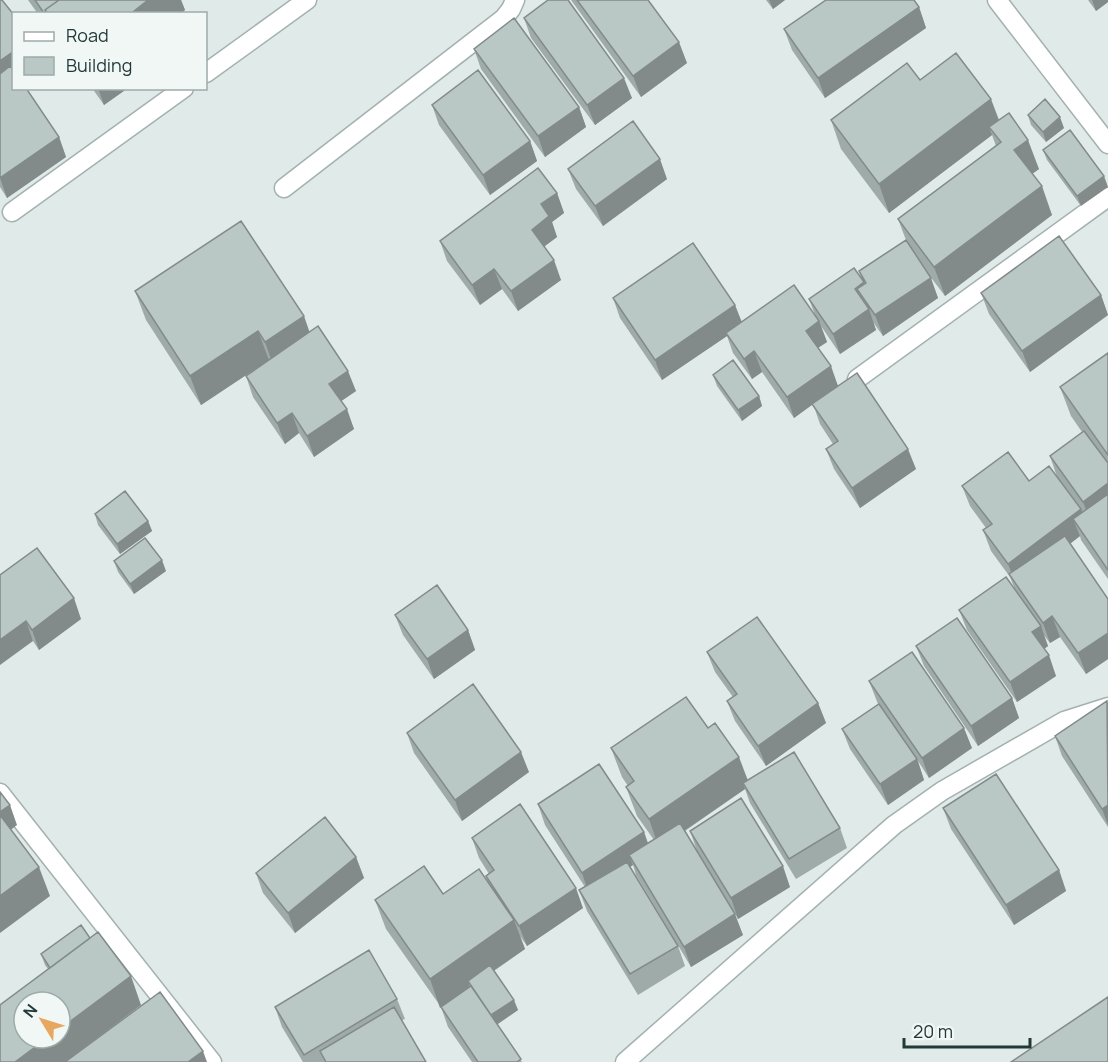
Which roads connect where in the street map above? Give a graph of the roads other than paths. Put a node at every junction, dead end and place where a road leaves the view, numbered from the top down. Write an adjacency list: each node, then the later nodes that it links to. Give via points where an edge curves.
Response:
1 (306, 0): 4 (street)
2 (515, 0): 7 (street, via 504,18)
3 (997, 0): 6 (street)
4 (207, 72)
5 (180, 90): 9 (street)
6 (1108, 144)
7 (284, 188)
8 (1108, 197): 10 (street)
9 (12, 212)
10 (857, 379)
11 (1108, 707): 14 (street, via 1064,721 942,791 894,825)
12 (0, 793): 13 (street)
13 (212, 1062)
14 (625, 1062)

